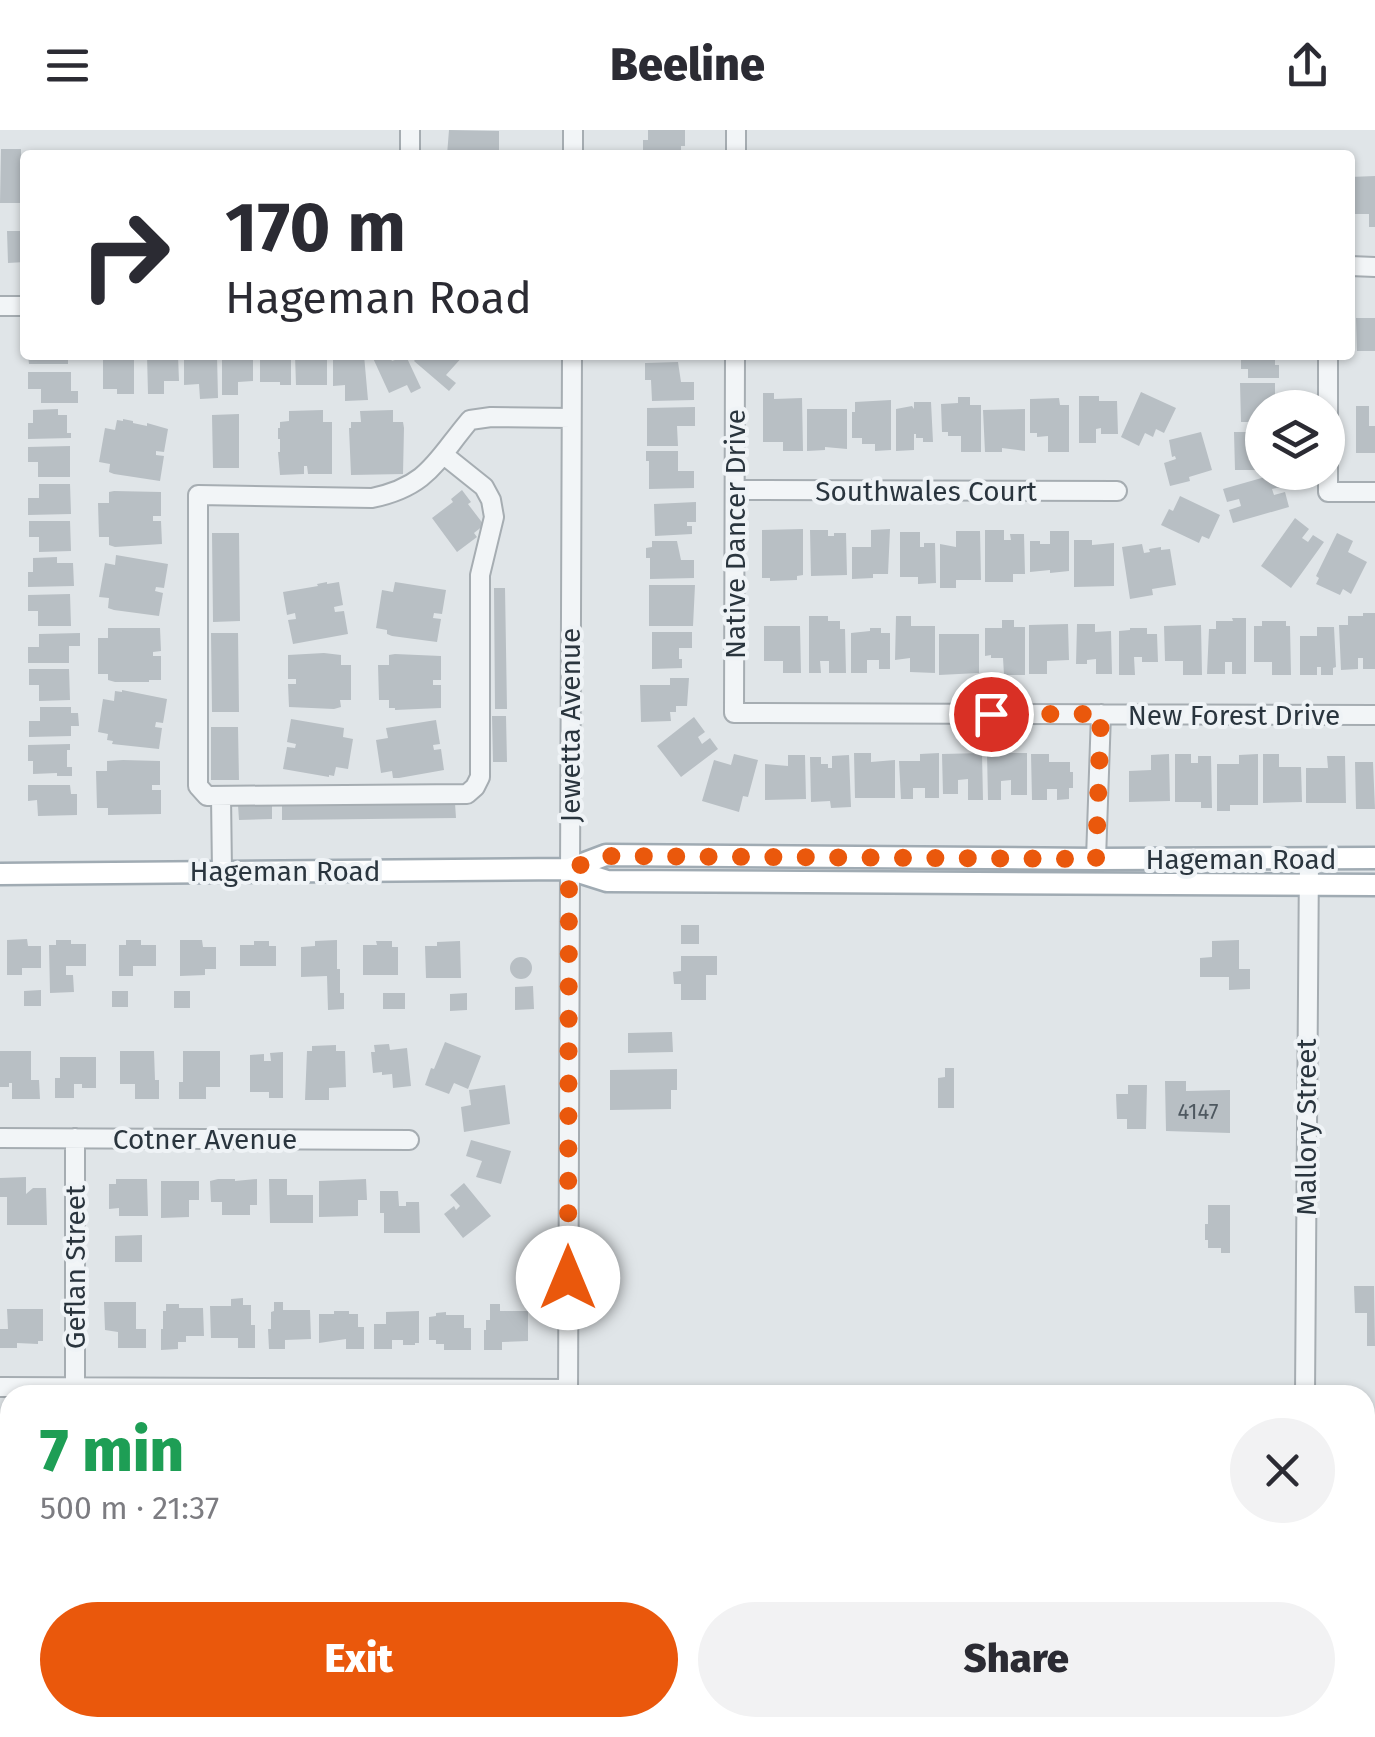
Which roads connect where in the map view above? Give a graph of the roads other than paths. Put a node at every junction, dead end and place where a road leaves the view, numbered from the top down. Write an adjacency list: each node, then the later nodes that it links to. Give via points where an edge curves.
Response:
1 (572, 360): 4 (street, Jewetta Avenue)
2 (735, 360): 6 (street, Native Dancer Drive)
3 (1328, 360): 8 (street, via 1328,492)
4 (571, 418): 5 (street, via 470,420); 16 (street, Jewetta Avenue)
5 (444, 455): 12 (street, via 417,482 372,498 198,495 198,786 207,796); 12 (street, via 484,487 494,517 480,576 475,788 466,794)
6 (735, 490): 7 (street, Southwales Court); 9 (street, Native Dancer Drive)
7 (1117, 492)
8 (1375, 492)
9 (734, 712): 10 (street, New Forest Drive)
10 (1101, 714): 11 (street, New Forest Drive); 14 (street)
11 (1375, 715)
12 (221, 796): 17 (street)
13 (1375, 858): 15 (main road, Hageman Road)
14 (1096, 859): 15 (main road, Hageman Road); 16 (main road, Hageman Road, via 606,856)
15 (1309, 859): 20 (street, Mallory Street)
16 (569, 869): 17 (main road, Hageman Road); 20 (main road, Hageman Road, via 607,881); 25 (street, Jewetta Avenue)
17 (222, 872): 18 (main road, Hageman Road)
18 (0, 874)
19 (1375, 885): 20 (main road, Hageman Road)
20 (1307, 886): 26 (street, Mallory Street)
21 (0, 1138): 22 (street, Cotner Avenue)
22 (75, 1138): 23 (street, Cotner Avenue); 24 (street, Geflan Street)
23 (409, 1140)
24 (74, 1385)
25 (568, 1385)
26 (1304, 1385)

